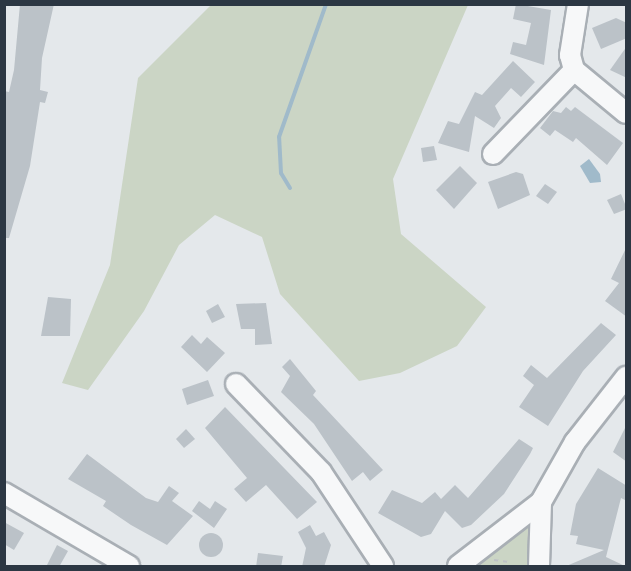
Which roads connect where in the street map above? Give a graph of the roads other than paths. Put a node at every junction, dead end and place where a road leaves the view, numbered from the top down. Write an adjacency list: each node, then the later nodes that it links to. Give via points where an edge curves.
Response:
1 (578, 4): 2 (street, via 570,54)
2 (574, 70): 3 (street); 4 (street)
3 (627, 113)
4 (493, 154)
5 (627, 377): 8 (street, via 575,442)
6 (236, 384): 10 (street, via 317,467)
7 (4, 493): 9 (street)
8 (541, 502): 11 (street); 12 (street)
9 (129, 567)
10 (382, 567)
11 (458, 567)
12 (539, 567)

